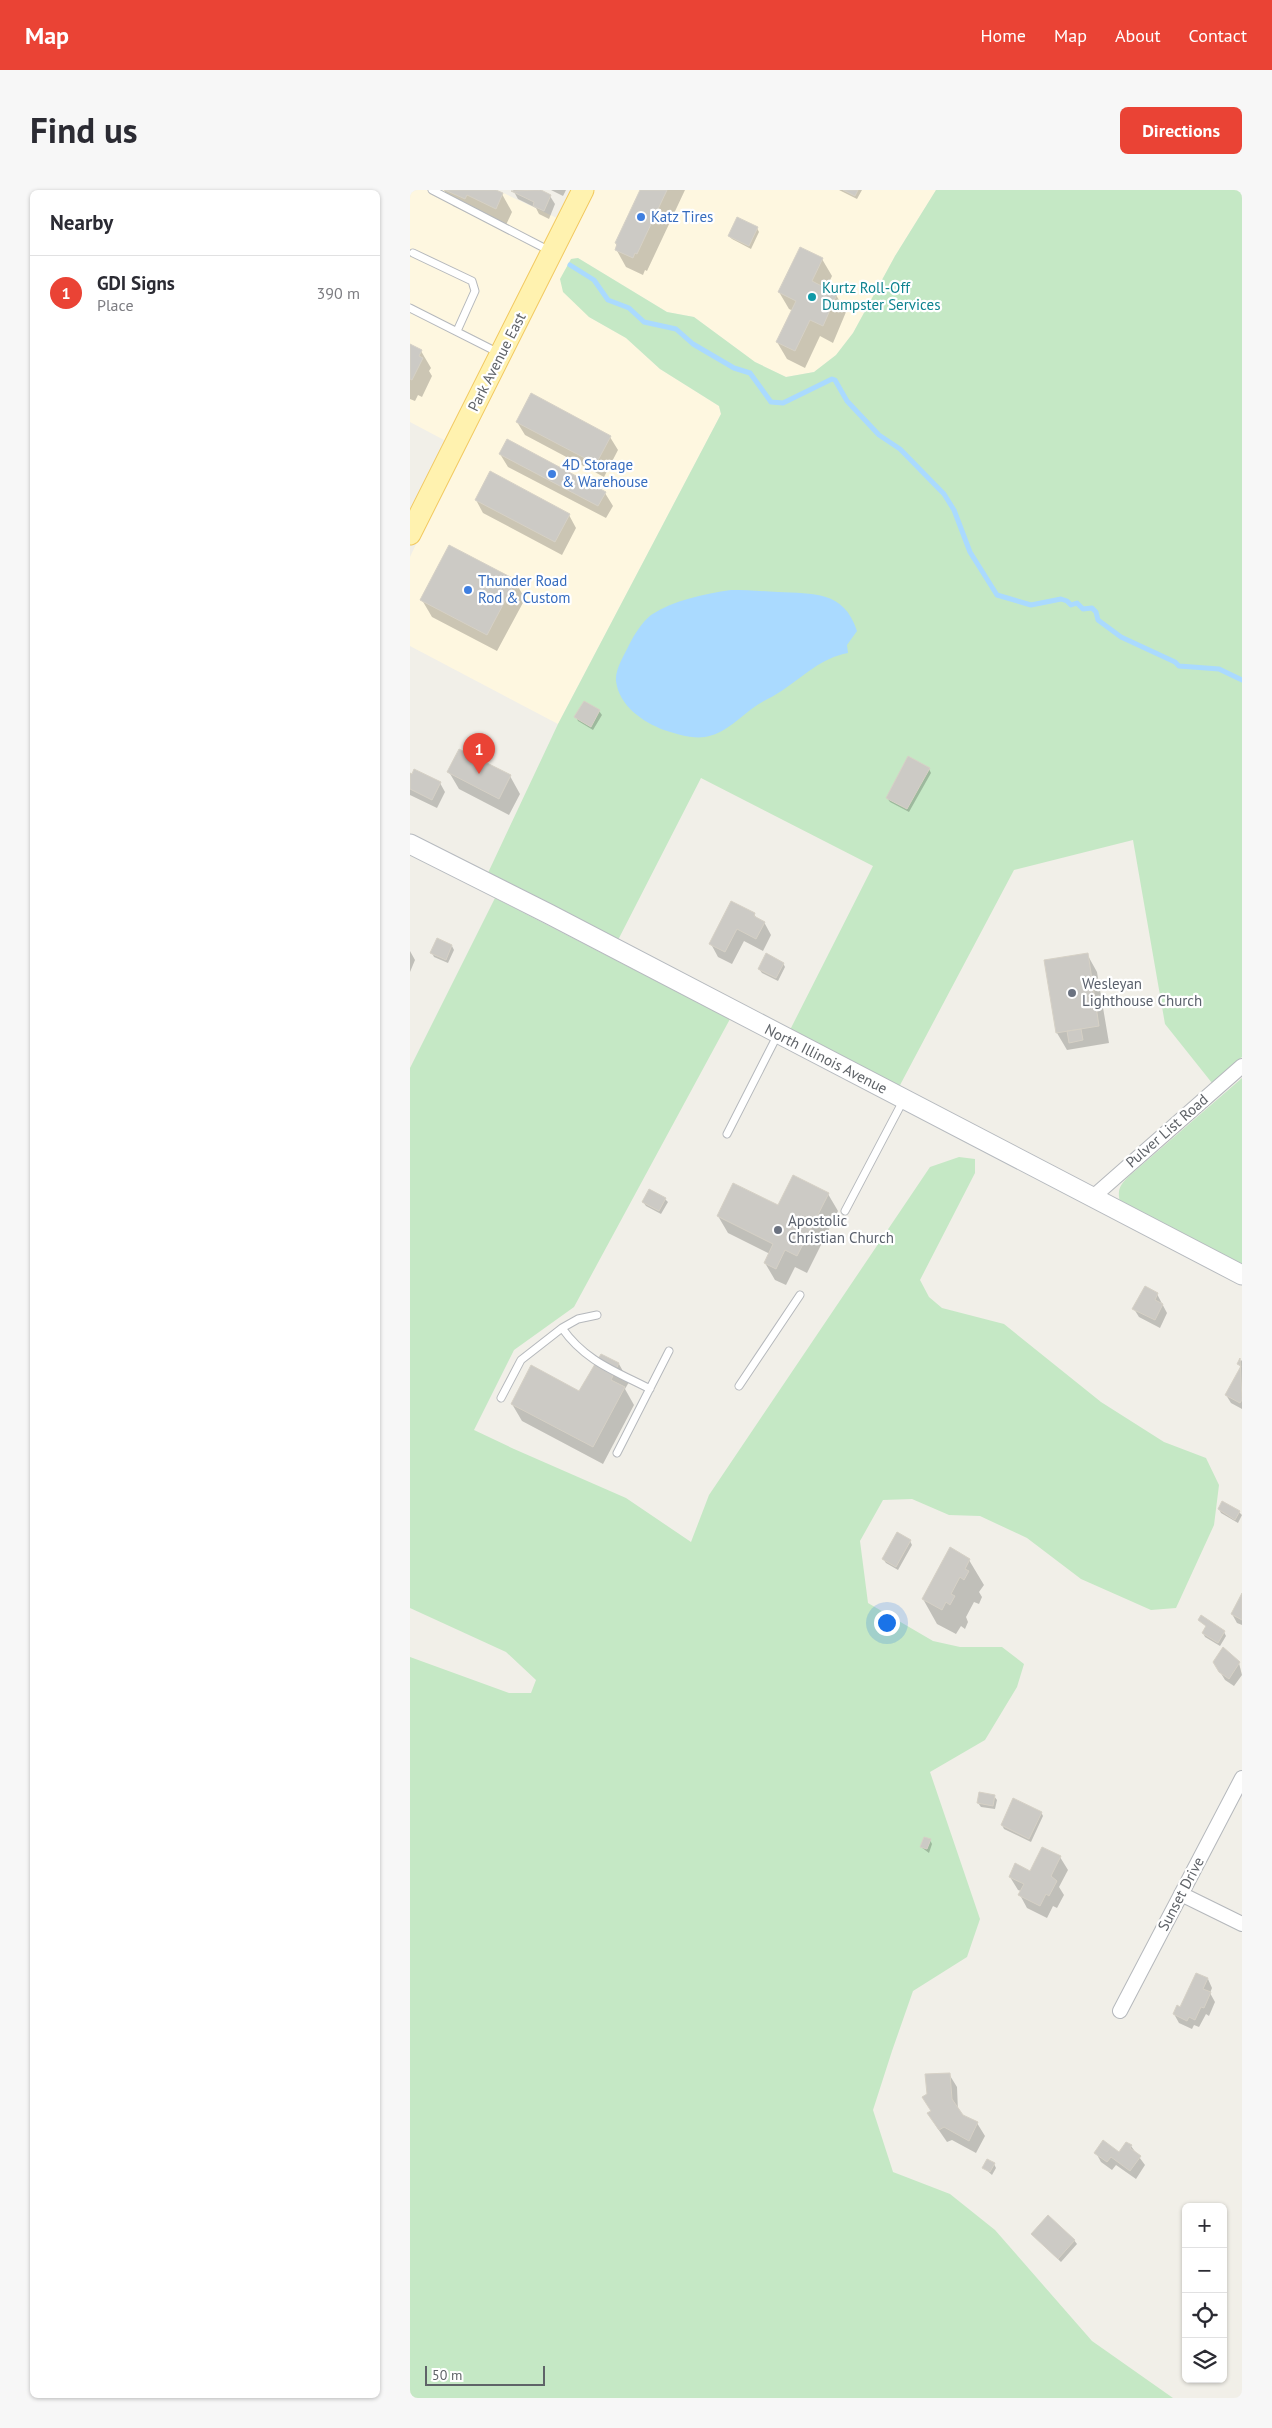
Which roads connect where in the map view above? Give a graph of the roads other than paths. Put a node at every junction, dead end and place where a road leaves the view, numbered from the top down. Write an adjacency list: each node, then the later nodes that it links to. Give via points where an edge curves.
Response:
1 (432, 190): 4 (lane)
2 (583, 190): 4 (main road, Park Avenue East)
3 (413, 252): 6 (lane, via 472,281 475,291)
4 (552, 252): 7 (main road, Park Avenue East)
5 (410, 308): 6 (lane)
6 (456, 331): 7 (lane)
7 (501, 354): 8 (main road, Park Avenue East)
8 (410, 534)
9 (410, 844): 10 (street, North Illinois Avenue)
10 (778, 1034): 12 (street, North Illinois Avenue); 13 (lane)
11 (1242, 1066): 14 (street, Pulver List Road)
12 (904, 1099): 14 (street, North Illinois Avenue); 15 (lane)
13 (727, 1134)
14 (1094, 1197): 16 (street, North Illinois Avenue)
15 (844, 1211)
16 (1242, 1275)
17 (800, 1296): 21 (lane)
18 (598, 1315): 19 (lane, via 578,1319)
19 (562, 1328): 22 (lane, via 574,1346 592,1360); 23 (lane, via 521,1360)
20 (669, 1351): 22 (lane)
21 (739, 1386)
22 (650, 1389): 24 (lane)
23 (501, 1398)
24 (617, 1453)
25 (1242, 1778): 26 (street, Sunset Drive)
26 (1181, 1894): 27 (street); 28 (street, Sunset Drive)
27 (1242, 1924)
28 (1120, 2010)

